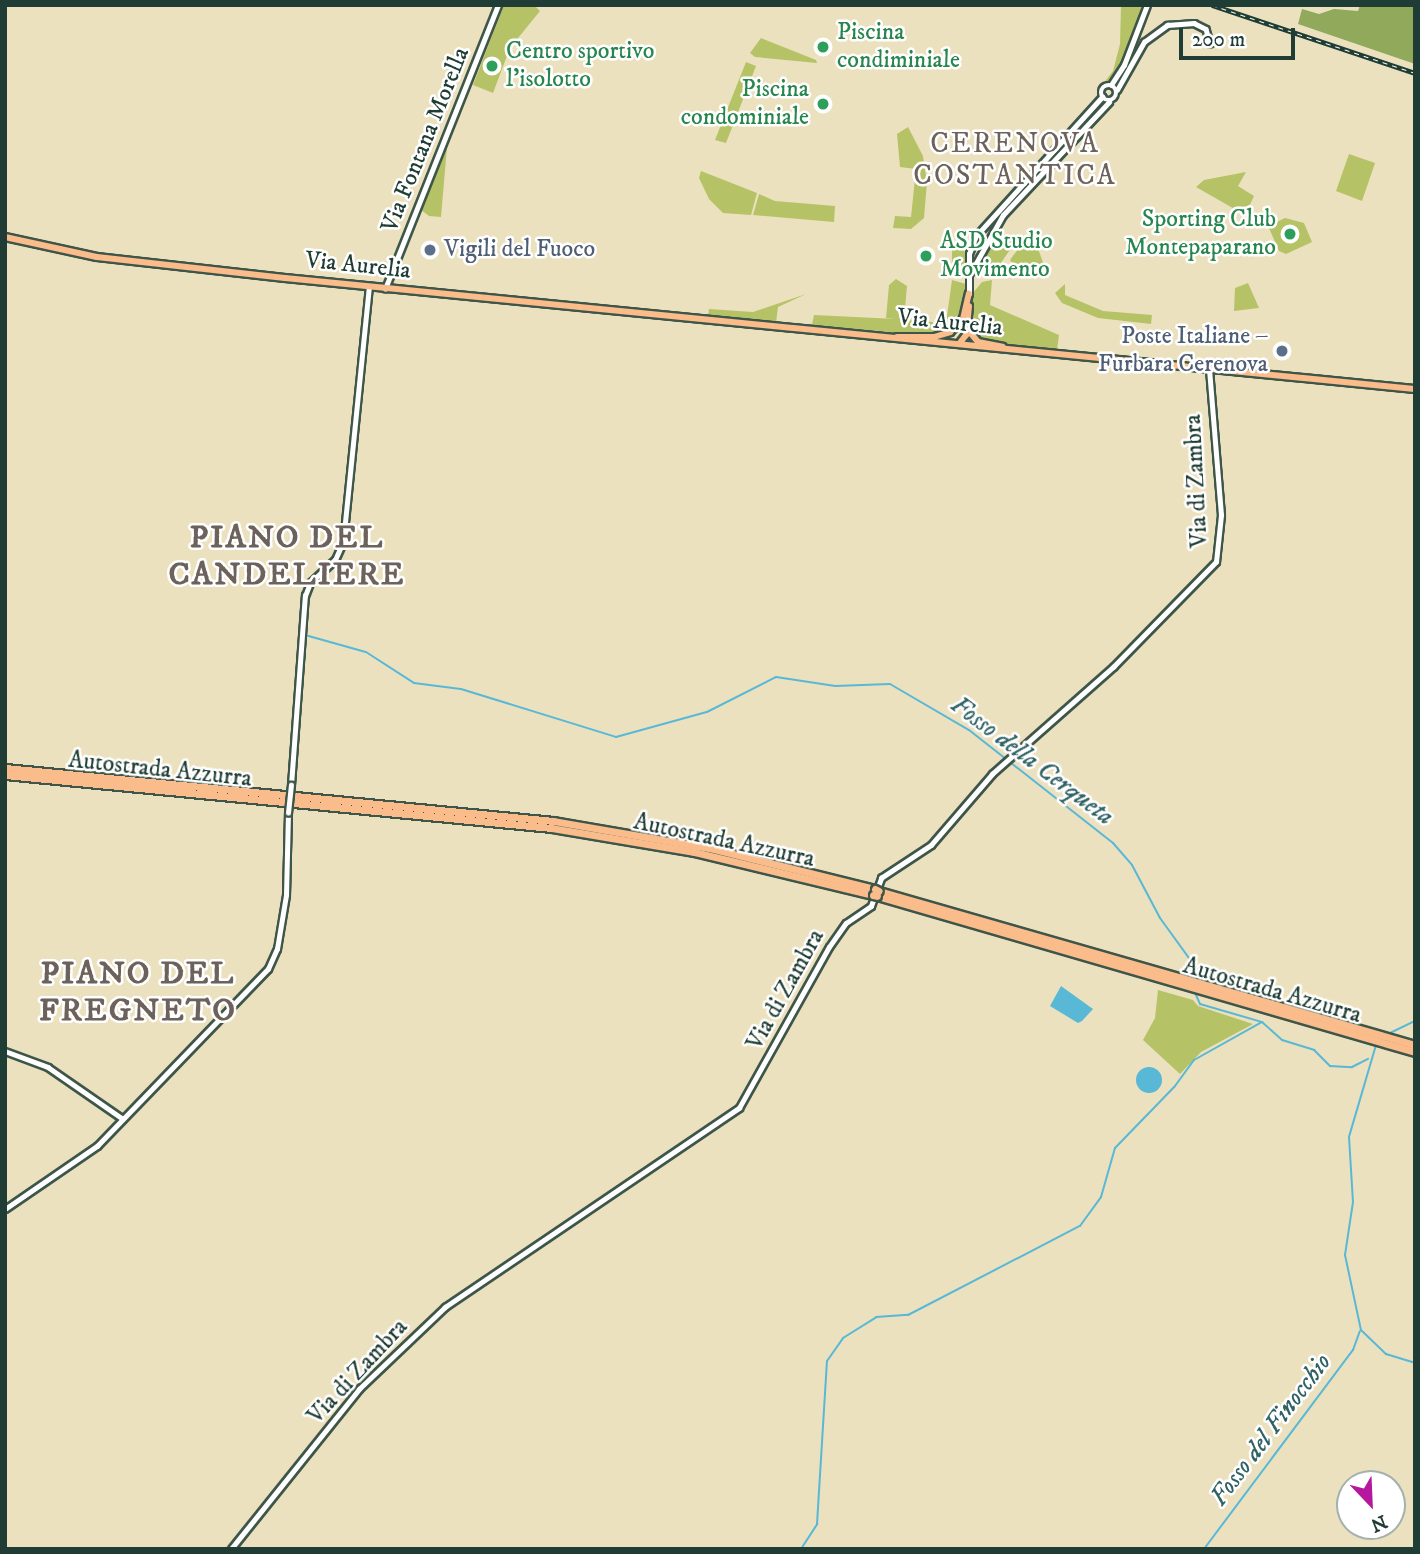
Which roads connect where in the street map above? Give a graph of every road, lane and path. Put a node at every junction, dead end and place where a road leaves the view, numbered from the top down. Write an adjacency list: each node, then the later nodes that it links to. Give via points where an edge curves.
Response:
1 (498, 5): 11 (street, Via Fontana Morella)
2 (1147, 5): 4 (street, via 1124,65)
3 (1210, 43): 5 (street, via 1206,29 1194,23 1167,25 1144,42)
4 (1111, 85): 5 (street); 6 (street, via 1103,87)
5 (1117, 90): 7 (street, via 1117,97)
6 (1101, 97): 7 (street); 9 (street, via 976,236 969,254)
7 (1109, 102): 9 (street, via 997,222)
8 (5, 237): 10 (main road, Via Aurelia, via 97,257)
9 (970, 276): 12 (street)
10 (369, 287): 11 (main road, Via Aurelia); 31 (street, bridge, via 343,544 335,560 308,584 304,598 286,895 272,963)
11 (386, 289): 15 (main road, Via Aurelia)
12 (969, 294): 13 (main road); 14 (main road)
13 (968, 326): 18 (main road); 19 (main road, via 978,342)
14 (957, 327): 16 (main road, via 936,337); 18 (main road)
15 (793, 329): 16 (main road, Via Aurelia); 17 (main road, Via Aurelia)
16 (897, 337): 18 (main road, Via Aurelia)
17 (876, 339): 18 (main road); 20 (main road, Via Aurelia)
18 (959, 344): 19 (main road, Via Aurelia); 20 (main road)
19 (1009, 348): 21 (main road, Via Aurelia)
20 (1027, 354): 21 (main road, Via Aurelia)
21 (1103, 359): 22 (main road, Via Aurelia)
22 (1209, 369): 23 (main road, Via Aurelia); 33 (street, Via di Zambra, via 1221,515 1218,558 1115,664 1005,762 934,842 881,878 871,906 842,927 739,1108 445,1307 363,1385)
23 (1415, 388)
24 (5, 768): 26 (highway, Autostrada Azzurra, via 553,821 695,845)
25 (5, 775): 26 (highway, Autostrada Azzurra, via 551,828 694,852)
26 (876, 893): 27 (highway, Autostrada Azzurra)
27 (1374, 1037): 28 (highway, Autostrada Azzurra); 30 (highway, Autostrada Azzurra)
28 (1415, 1045)
29 (5, 1051): 31 (street, via 48,1067)
30 (1415, 1052)
31 (123, 1119): 32 (street, via 86,1155)
32 (5, 1209)
33 (231, 1549)

